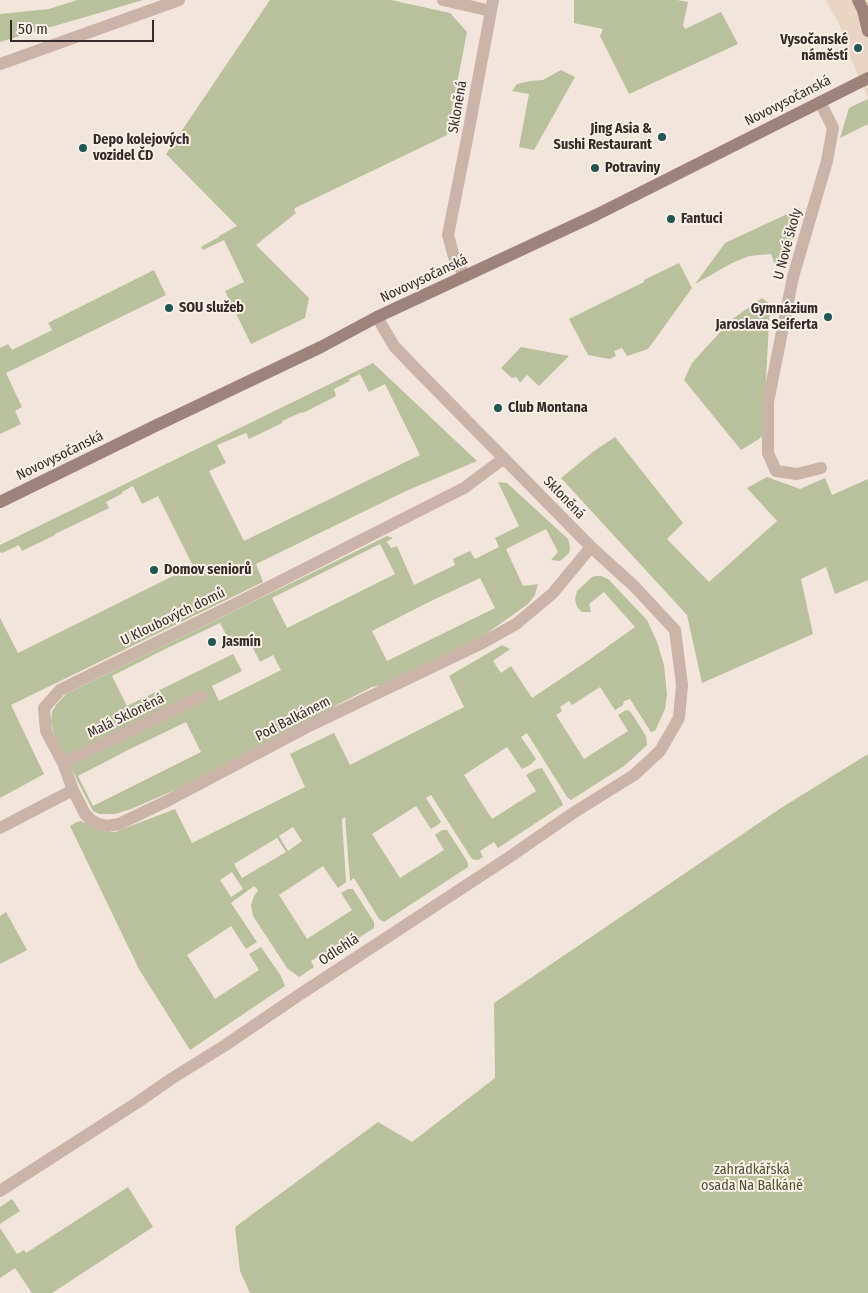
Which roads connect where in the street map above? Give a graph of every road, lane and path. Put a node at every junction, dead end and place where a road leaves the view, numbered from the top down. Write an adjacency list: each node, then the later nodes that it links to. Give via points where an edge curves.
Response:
1 (179, 0): 6 (street)
2 (442, 0): 4 (street)
3 (858, 0): 5 (main road)
4 (492, 6): 10 (street, Skloněná, via 448,235 454,257)
5 (868, 31)
6 (0, 64)
7 (868, 67): 8 (main road)
8 (864, 80): 9 (main road, Novovysočanská)
9 (820, 102): 10 (main road, Novovysočanská, via 596,215); 13 (street, U Nové školy, via 833,128 791,286 768,402 768,453 776,471 797,474)
10 (465, 276): 11 (main road, Novovysočanská)
11 (377, 318): 12 (street, Skloněná, via 394,346); 14 (main road, Novovysočanská)
12 (503, 459): 15 (street, Skloněná); 18 (street, U Kloubových domů, via 464,488 60,690 44,708 46,730)
13 (821, 468)
14 (0, 502)
15 (591, 547): 17 (street, Skloněná, via 675,630 682,685); 19 (street, Pod Balkánem, via 552,594 516,624 119,824 107,826 91,820)
16 (202, 696): 18 (street, Malá Skloněná)
17 (679, 718): 21 (street, Odlehlá, via 660,751 634,775)
18 (63, 763): 19 (street, U Kloubových domů)
19 (73, 790): 20 (street)
20 (0, 828)
21 (0, 1192)

